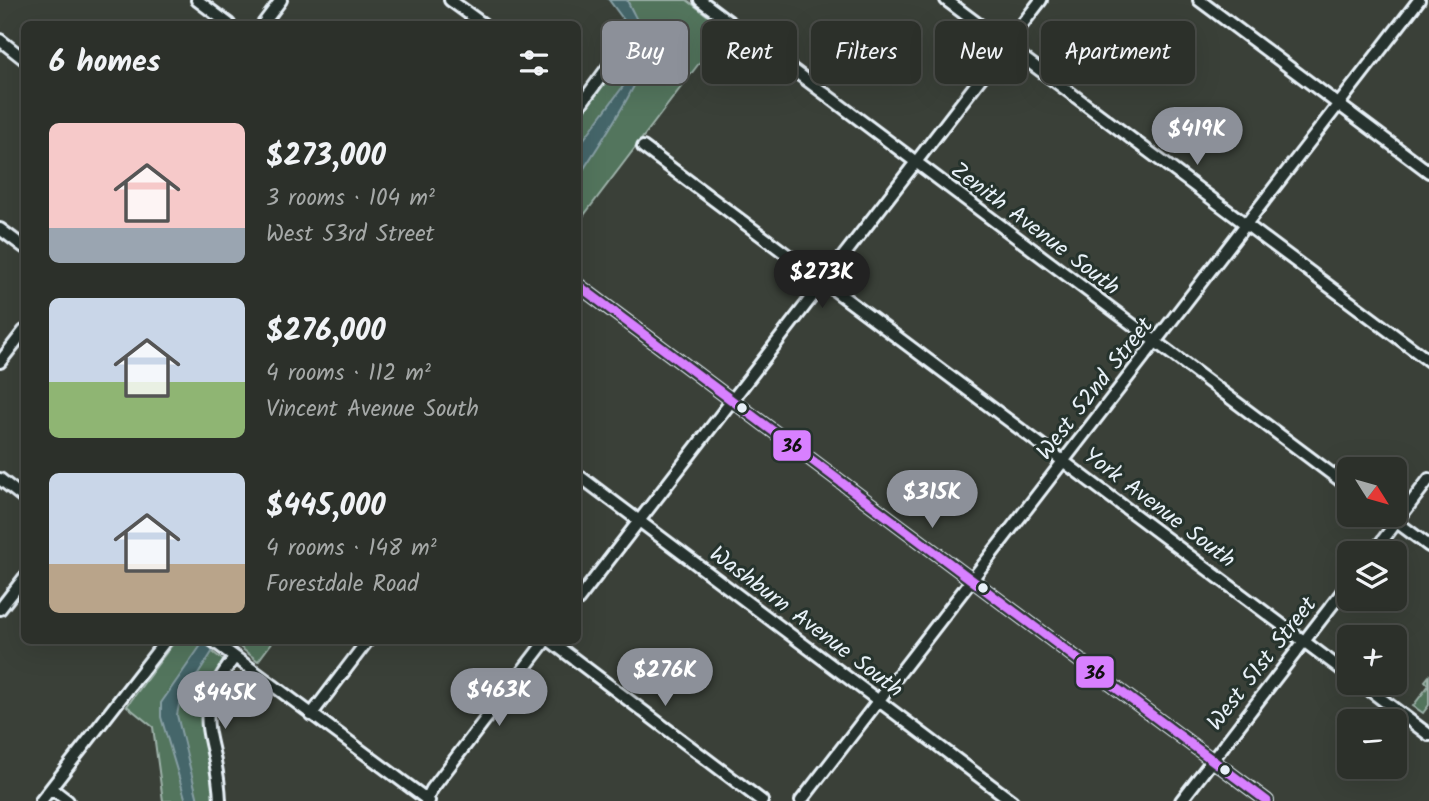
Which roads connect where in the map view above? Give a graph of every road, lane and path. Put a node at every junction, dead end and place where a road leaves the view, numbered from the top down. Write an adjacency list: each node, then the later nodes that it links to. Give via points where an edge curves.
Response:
1 (197, 0): 9 (street)
2 (281, 0): 10 (street)
3 (450, 0): 11 (street)
4 (699, 0): 22 (street, Zenith Avenue South)
5 (946, 0): 12 (street)
6 (1041, 0): 13 (street)
7 (1199, 0): 20 (street)
8 (1419, 0): 20 (street, West 52nd Street)
9 (225, 21)
10 (265, 21)
11 (479, 21)
12 (974, 21)
13 (1025, 21)
14 (0, 40): 15 (street)
15 (21, 57)
16 (1027, 61): 24 (street)
17 (602, 75): 19 (street)
18 (976, 84): 22 (street)
19 (581, 104)
20 (1340, 104): 23 (street); 24 (street, West 52nd Street)
21 (643, 147): 27 (street, York Avenue South)
22 (915, 164): 27 (street); 30 (street, Zenith Avenue South)
23 (1429, 172)
24 (1248, 224): 30 (street, West 52nd Street); 31 (street)
25 (0, 229): 26 (street)
26 (21, 245)
27 (823, 283): 33 (street); 34 (street, York Avenue South)
28 (581, 287): 33 (street)
29 (21, 335): 32 (street)
30 (1156, 343): 34 (street, West 52nd Street); 36 (street, Zenith Avenue South)
31 (1429, 361)
32 (0, 362)
33 (732, 402): 41 (street); 44 (street)
34 (1064, 462): 44 (street, West 52nd Street); 49 (street, York Avenue South)
35 (581, 477): 41 (street, Washburn Avenue South)
36 (1337, 478)
37 (0, 479): 39 (street)
38 (1429, 479): 40 (street)
39 (21, 496)
40 (1407, 508)
41 (639, 522): 46 (street); 58 (street, Washburn Avenue South)
42 (1403, 527): 43 (street)
43 (1429, 546)
44 (971, 579): 58 (street, West 52nd Street); 61 (street)
45 (21, 582): 48 (street)
46 (581, 596)
47 (1337, 599): 49 (street, West 51st Street)
48 (0, 609)
49 (1305, 641): 56 (street, York Avenue South); 61 (street, West 51st Street)
50 (163, 644): 62 (street)
51 (217, 644): 55 (street)
52 (365, 644): 59 (street)
53 (544, 644): 66 (street)
54 (552, 644): 67 (street)
55 (234, 657): 59 (street); 65 (street, via 207,702)
56 (1337, 666)
57 (1376, 695): 60 (street)
58 (878, 701): 68 (street, West 52nd Street); 69 (street, Washburn Avenue South)
59 (311, 715): 66 (street)
60 (1429, 735)
61 (1213, 761): 70 (street, West 51st Street); 71 (street)
62 (51, 789): 63 (street); 64 (street)
63 (41, 801)
64 (68, 801)
65 (220, 801)
66 (427, 801)
67 (762, 801)
68 (801, 801)
69 (1012, 801)
70 (1181, 801)
71 (1267, 801)

